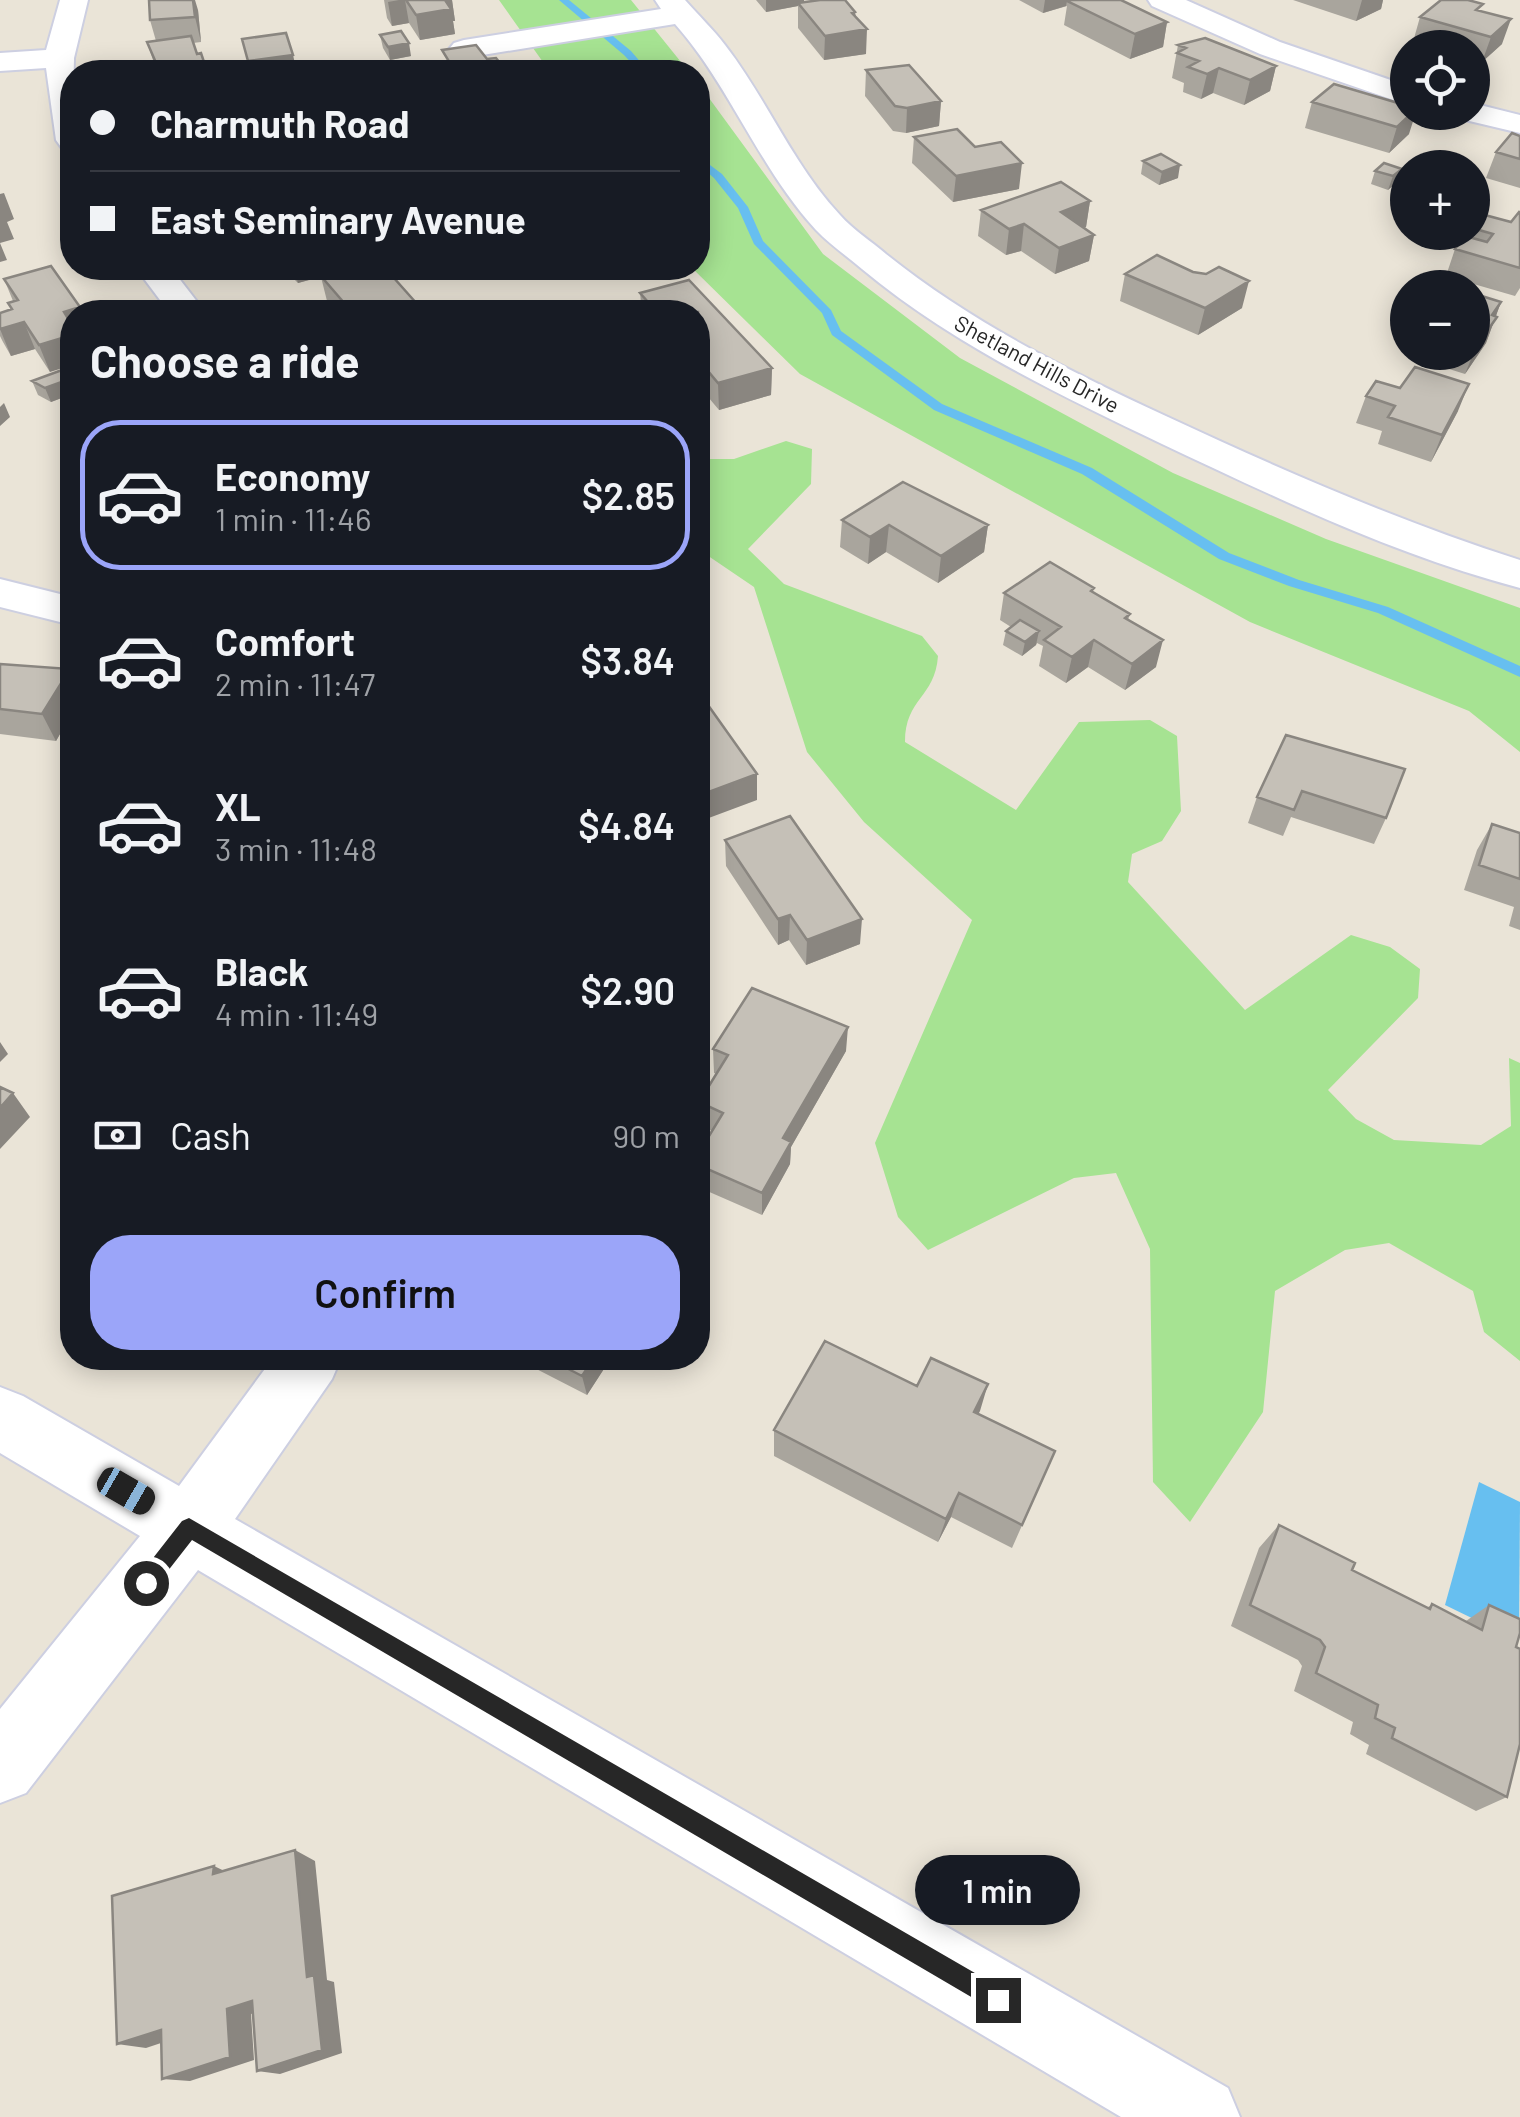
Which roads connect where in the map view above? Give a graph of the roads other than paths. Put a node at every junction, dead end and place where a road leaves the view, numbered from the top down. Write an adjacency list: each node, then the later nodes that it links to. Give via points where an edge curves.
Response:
1 (74, 0): 5 (street)
2 (1162, 0): 8 (street, via 1270,48)
3 (676, 7): 4 (street, via 575,34); 13 (street, Shetland Hills Drive, via 737,82 829,224 914,294 1056,379 1312,500)
4 (464, 49)
5 (58, 58): 6 (street); 7 (street)
6 (0, 62)
7 (60, 70)
8 (1390, 90)
9 (1490, 116): 10 (street)
10 (1520, 124)
11 (162, 280): 12 (street)
12 (178, 300)
13 (1520, 574)
14 (0, 593): 15 (street)
15 (60, 608)
16 (301, 1370): 18 (street)
17 (0, 1418): 18 (street)
18 (189, 1528): 19 (street); 20 (street)
19 (0, 1767)
20 (1199, 2117)

